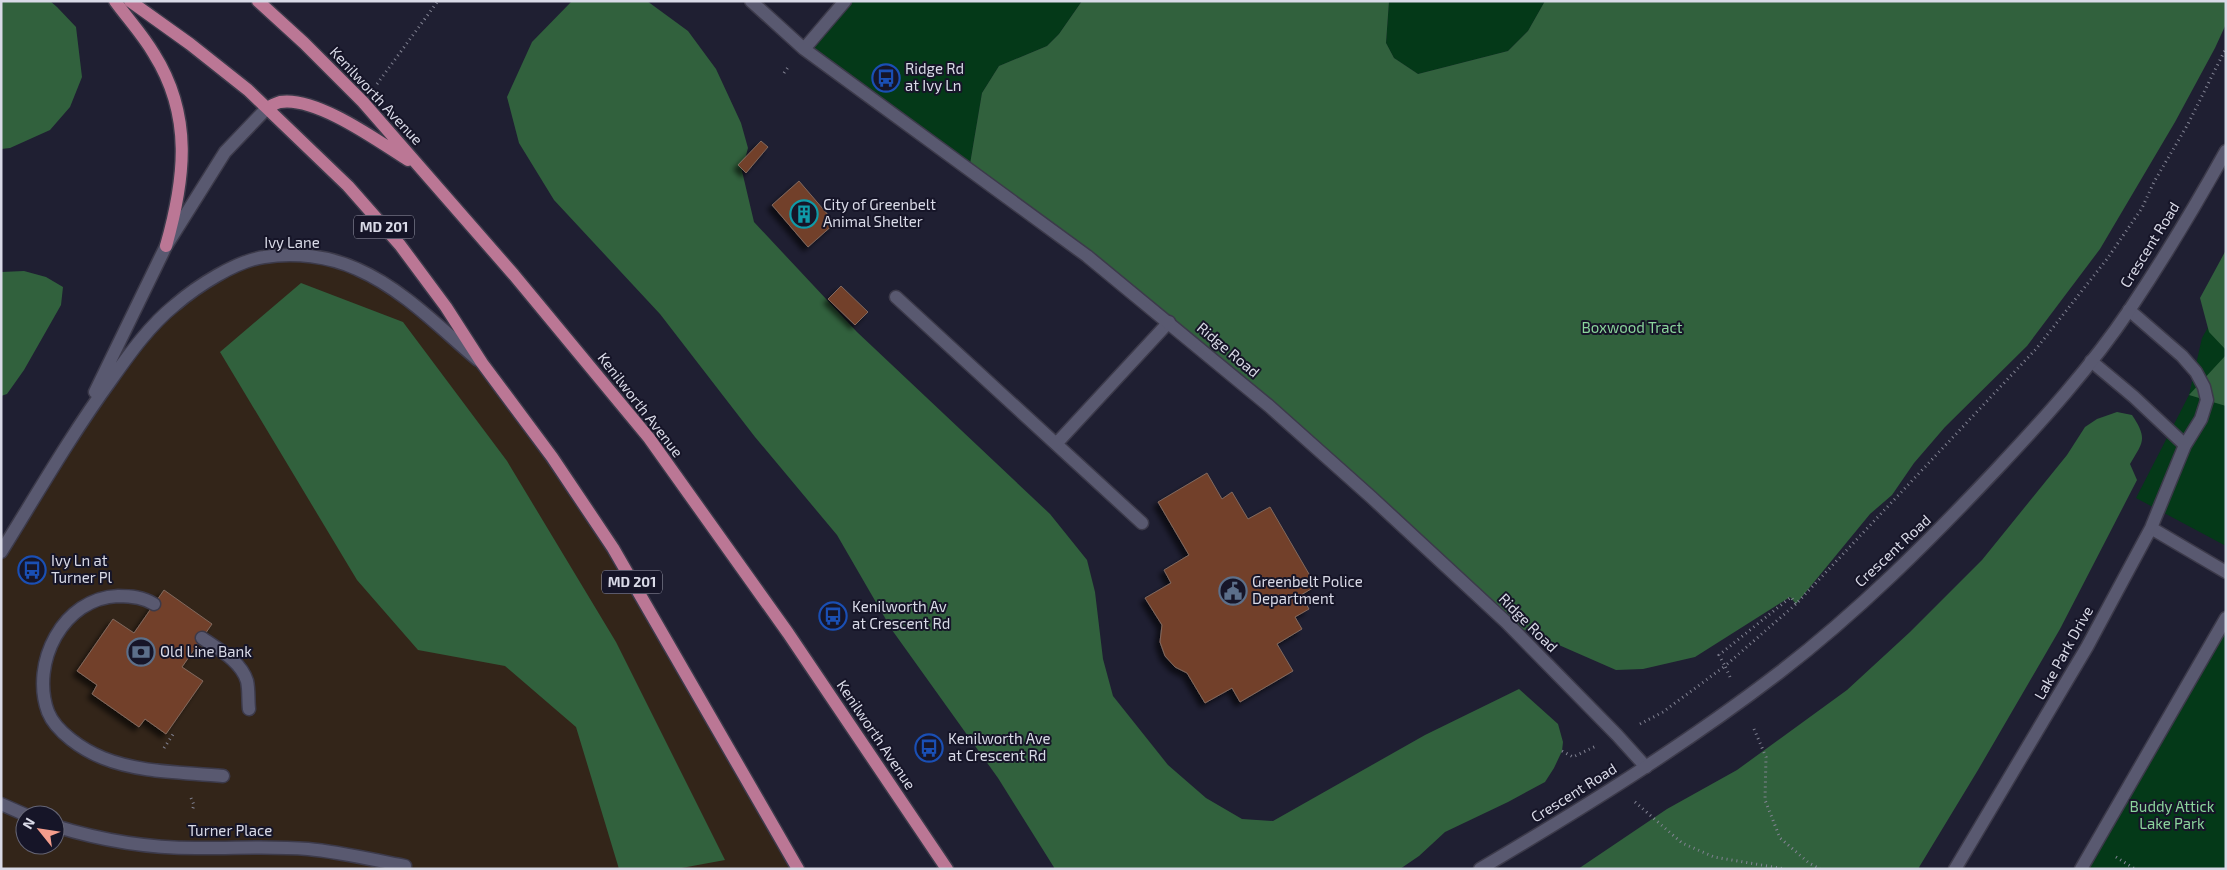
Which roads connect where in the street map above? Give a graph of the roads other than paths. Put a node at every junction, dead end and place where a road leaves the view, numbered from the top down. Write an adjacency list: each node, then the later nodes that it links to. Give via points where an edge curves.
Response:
1 (115, 1): 10 (main road, via 155,54 170,86 181,123 183,152 178,203)
2 (130, 1): 7 (main road, MD 201, via 190,44)
3 (258, 1): 9 (main road, Kenilworth Avenue, via 362,102)
4 (751, 1): 6 (street, Ridge Road)
5 (845, 1): 6 (street)
6 (804, 49): 13 (street, Ridge Road, via 1087,256)
7 (266, 108): 9 (main road, via 289,102 324,111); 10 (street, Ivy Lane, via 226,152); 15 (main road, MD 201, via 348,186 400,245)
8 (2226, 151): 12 (street, Crescent Road)
9 (419, 166): 34 (main road, Kenilworth Avenue, via 649,438 788,633)
10 (166, 246): 16 (street, Ivy Lane)
11 (896, 297): 17 (street)
12 (2129, 310): 14 (street, Crescent Road); 18 (street, Lake Park Drive, via 2182,356 2204,387 2207,400 2201,419)
13 (1169, 322): 17 (street); 27 (street, Ridge Road, via 1269,406 1506,622)
14 (2091, 361): 18 (street); 27 (street, Crescent Road, via 2040,422 1945,524 1884,583 1780,672)
15 (482, 363): 16 (street, Ivy Lane, via 409,301 358,269 308,256 264,257 223,271 174,305 136,345); 33 (main road, MD 201, via 552,457 613,548)
16 (79, 424): 21 (street, Ivy Lane)
17 (1056, 444): 19 (street)
18 (2185, 445): 20 (street, Lake Park Drive)
19 (1142, 523)
20 (2151, 528): 22 (street); 36 (street, Lake Park Drive, via 2074,670)
21 (1, 552)
22 (2226, 572)
23 (154, 604): 28 (street, via 132,596 103,597 81,607 64,623 50,647 43,676 49,713 60,730 101,757 128,766)
24 (2226, 618): 37 (street)
25 (202, 638): 26 (street, via 235,662 244,673 248,683)
26 (249, 709)
27 (1646, 767): 35 (street, Crescent Road)
28 (223, 776)
29 (1, 804): 30 (street)
30 (15, 810)
31 (65, 829): 32 (street, Turner Place, via 92,838 153,846 307,849)
32 (406, 866)
33 (798, 869)
34 (947, 869)
35 (1480, 869)
36 (1955, 869)
37 (2081, 869)

